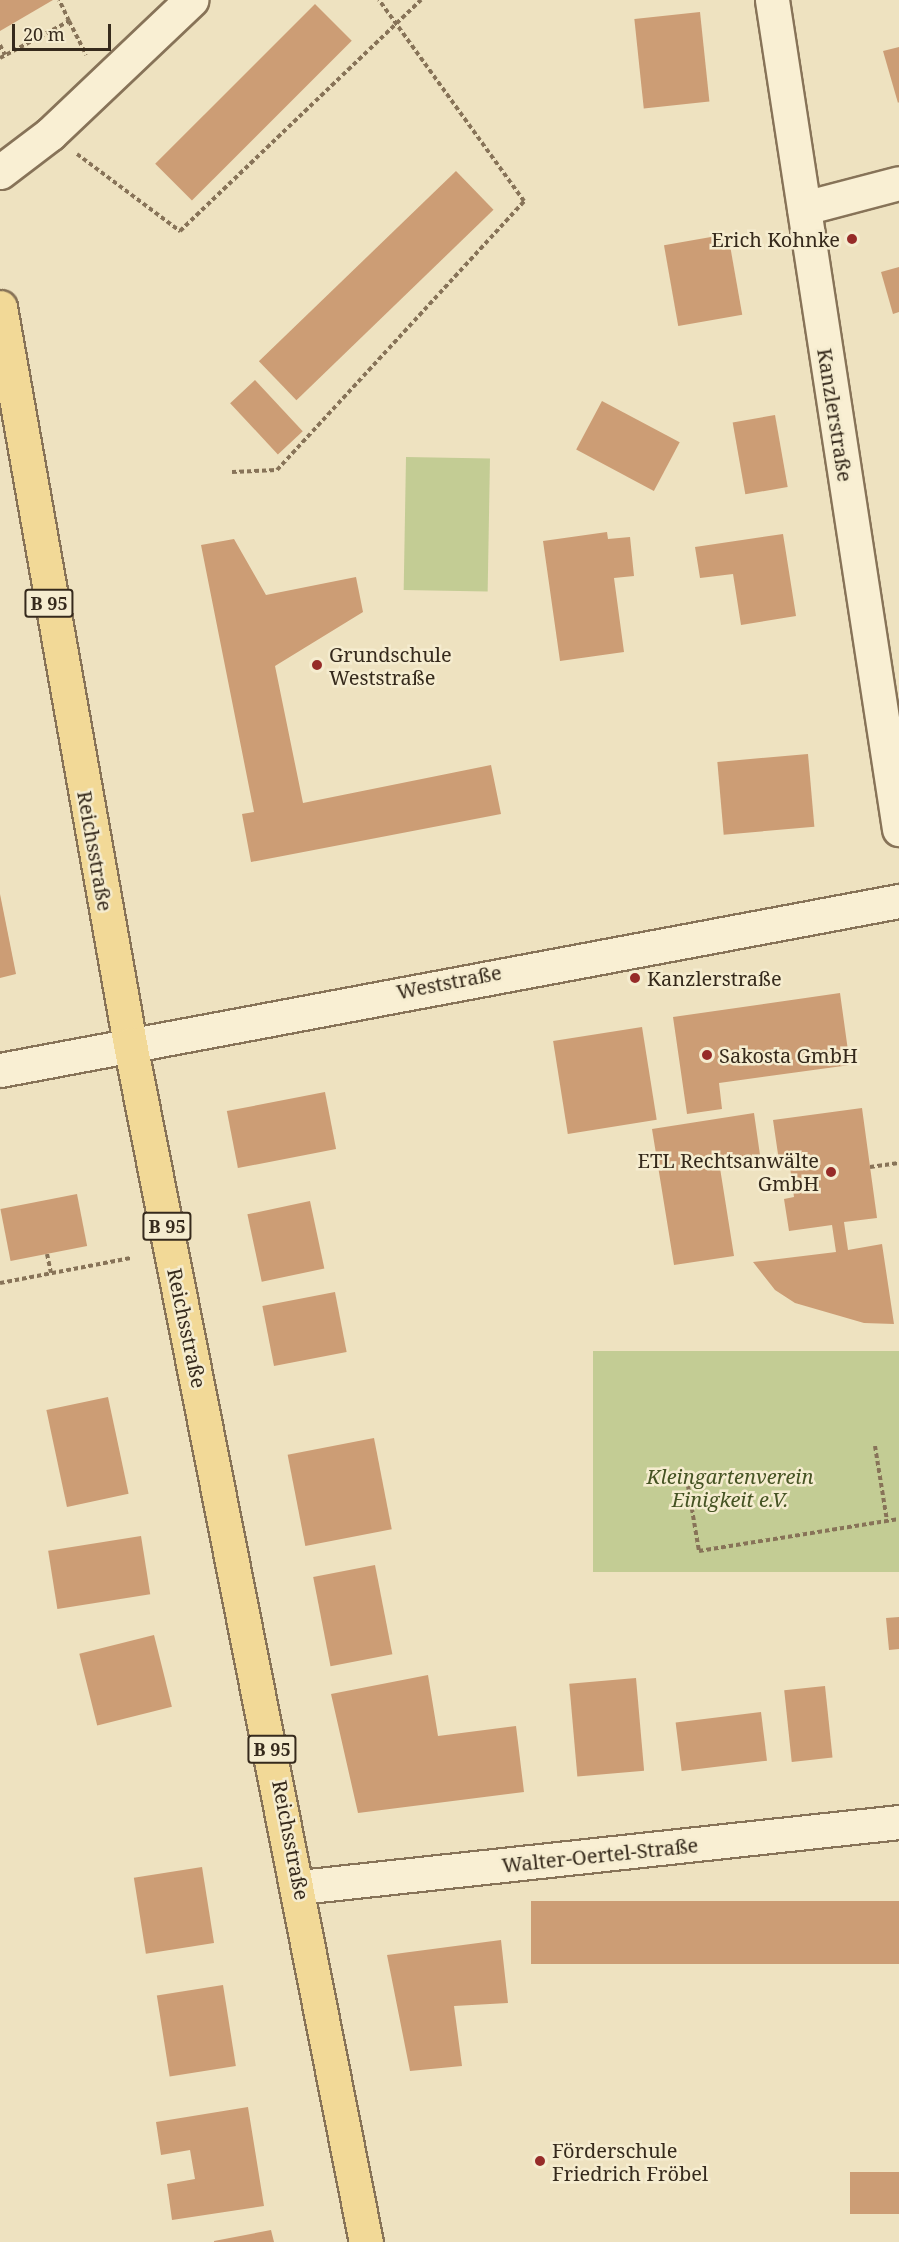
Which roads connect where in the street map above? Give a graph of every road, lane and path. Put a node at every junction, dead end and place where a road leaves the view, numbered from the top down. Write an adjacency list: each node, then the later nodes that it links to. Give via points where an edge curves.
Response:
1 (59, 0): 8 (path, via 69,21)
2 (191, 0): 11 (street, via 50,134)
3 (379, 0): 6 (path)
4 (421, 0): 6 (path)
5 (772, 0): 13 (street, Kanzlerstraße)
6 (398, 21): 10 (path, via 180,231); 16 (path, via 524,201 277,470)
7 (0, 45): 8 (path)
8 (5, 55): 9 (path)
9 (0, 58)
10 (74, 152)
11 (0, 172)
12 (899, 183): 13 (street)
13 (804, 208): 17 (street, Kanzlerstraße)
14 (0, 307): 15 (main road, Reichsstraße / B 95)
15 (5, 368): 19 (main road, Reichsstraße / B 95)
16 (232, 472)
17 (899, 829)
18 (899, 901): 19 (street, Weststraße)
19 (130, 1044): 20 (street, Weststraße); 32 (main road, Reichsstraße / B 95)
20 (0, 1070)
21 (899, 1163): 22 (path)
22 (870, 1167)
23 (47, 1254): 25 (path)
24 (131, 1258): 25 (path)
25 (51, 1273): 26 (path)
26 (0, 1282)
27 (875, 1446): 30 (path)
28 (688, 1486): 30 (path, via 699,1551)
29 (899, 1519): 30 (path)
30 (887, 1521)
31 (899, 1822): 32 (street, Walter-Oertel-Straße)
32 (300, 1887): 33 (main road, Reichsstraße / B 95)
33 (366, 2242)

